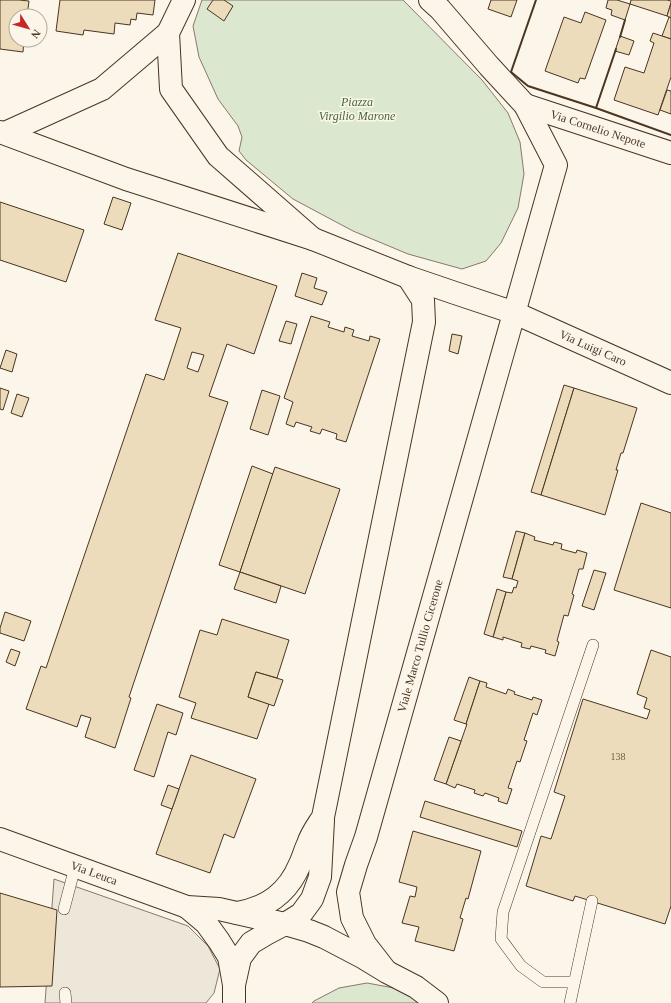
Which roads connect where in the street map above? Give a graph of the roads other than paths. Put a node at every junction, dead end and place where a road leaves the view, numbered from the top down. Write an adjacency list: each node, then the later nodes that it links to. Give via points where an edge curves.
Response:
1 (184, 0): 3 (street)
2 (430, 0): 4 (street)
3 (168, 32): 5 (street, via 102,89); 7 (street, via 171,89 218,156)
4 (525, 106): 6 (street, Via Cornelio Nepote); 9 (street, via 556,164)
5 (2, 132): 7 (street, via 126,179)
6 (671, 153)
7 (313, 239): 8 (street)
8 (408, 276): 9 (street); 12 (street, via 423,300 424,322)
9 (515, 313): 10 (street, Via Luigi Caro); 20 (street, Viale Marco Tullio Cicerone, via 368,830 348,892 352,918 365,944)
10 (671, 383)
11 (593, 645): 21 (lane, via 503,912 501,939 521,966 543,982)
12 (323, 817): 18 (street, via 292,880 279,895 251,911); 19 (street, via 320,876 312,899 301,914)
13 (0, 840): 14 (street, Via Leuca)
14 (76, 867): 16 (street, Via Leuca); 17 (lane)
15 (592, 901): 21 (lane)
16 (187, 907): 18 (street, Via Leuca); 22 (street, Via Leuca, via 206,923 229,958)
17 (64, 909)
18 (237, 913): 19 (street, Via Leuca)
19 (285, 924): 20 (street, Via Leuca, via 324,937); 22 (street, via 251,943 240,958)
20 (387, 972): 23 (street, Via Leuca, via 416,987)
21 (574, 982): 24 (lane)
22 (234, 994)
23 (437, 1003)
24 (570, 1003)

